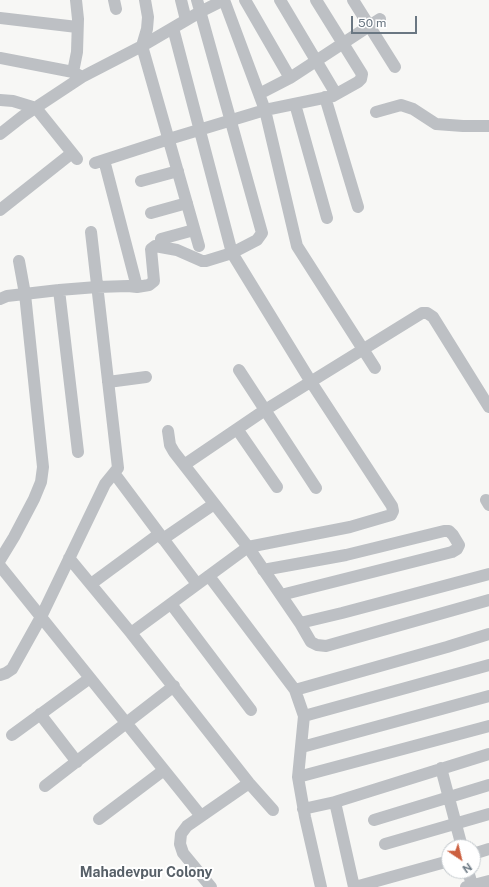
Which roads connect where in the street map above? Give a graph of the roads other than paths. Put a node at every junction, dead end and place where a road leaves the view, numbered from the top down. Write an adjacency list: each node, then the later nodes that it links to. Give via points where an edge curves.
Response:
1 (76, 0): 14 (street)
2 (145, 0): 17 (street, via 148,17)
3 (181, 0): 11 (street)
4 (224, 0): 9 (street); 23 (street)
5 (245, 0): 22 (street)
6 (280, 0): 19 (street)
7 (316, 0): 16 (street)
8 (353, 0): 13 (street)
9 (199, 6): 11 (street); 30 (street)
10 (0, 18): 14 (street)
11 (186, 20): 15 (street)
12 (380, 20): 13 (street)
13 (369, 26): 16 (street); 20 (street)
14 (77, 27): 21 (street)
15 (173, 28): 17 (street); 32 (street)
16 (342, 44): 19 (street); 24 (street, via 362,77 358,82)
17 (142, 46): 21 (street); 34 (street)
18 (0, 58): 21 (street)
19 (317, 61): 22 (street); 24 (street)
20 (394, 67)
21 (78, 74): 27 (street)
22 (290, 78): 23 (street)
23 (259, 94): 28 (street)
24 (330, 96): 26 (street); 38 (street)
25 (0, 100): 27 (street)
26 (295, 104): 28 (street); 41 (street)
27 (36, 108): 33 (street); 39 (street, via 75,156)
28 (265, 110): 30 (street); 53 (street, via 297,246)
29 (376, 112): 31 (street, via 401,105 413,109 436,124)
30 (230, 121): 32 (street); 46 (street, via 262,233 258,240)
31 (489, 126)
32 (200, 130): 34 (street); 46 (street)
33 (0, 134)
34 (169, 139): 35 (street); 49 (street, via 99,161)
35 (178, 171): 36 (street); 37 (street)
36 (141, 181)
37 (187, 203): 40 (street); 42 (street)
38 (358, 207)
39 (0, 210)
40 (151, 213)
41 (327, 218)
42 (194, 230): 44 (street); 45 (street)
43 (91, 232): 48 (street)
44 (161, 239)
45 (199, 246)
46 (232, 253): 49 (street, via 202,261 177,250 152,247 154,281); 58 (street)
47 (19, 261): 51 (street)
48 (97, 287): 49 (street); 50 (street); 57 (street)
49 (137, 288)
50 (59, 290): 51 (street); 63 (street)
51 (25, 294): 52 (street); 72 (street, via 43,467 41,482 34,499)
52 (0, 299)
53 (363, 349): 54 (street); 58 (street); 59 (street, via 422,313 427,313 433,316)
54 (375, 368)
55 (239, 370): 60 (street)
56 (146, 378): 57 (street)
57 (108, 382): 65 (street, via 118,468)
58 (311, 382): 60 (street); 70 (street, via 392,506 393,513 332,532)
59 (489, 407)
60 (265, 410): 61 (street); 67 (street)
61 (237, 429): 64 (street); 66 (street)
62 (168, 431): 64 (street, via 170,445)
63 (78, 452)
64 (184, 465): 68 (street)
65 (114, 473): 69 (street); 71 (street, via 105,484)
66 (277, 487)
67 (316, 488)
68 (214, 504): 69 (street); 70 (street)
69 (161, 536): 77 (street); 78 (street)
70 (248, 547): 74 (street); 76 (street)
71 (69, 558): 77 (street); 82 (street)
72 (0, 560)
73 (0, 566): 82 (street)
74 (263, 570): 79 (street); 79 (street, via 444,531 449,531 459,545 452,552)
75 (489, 574): 83 (street)
76 (209, 576): 78 (street); 90 (street)
77 (91, 584): 84 (street)
78 (197, 584): 81 (street)
79 (281, 595): 83 (street)
80 (489, 600): 83 (street, via 326,646 311,642)
81 (171, 604): 84 (street); 92 (street)
82 (41, 617): 87 (street, via 12,669); 88 (street)
83 (300, 624)
84 (131, 633): 89 (street)
85 (489, 634): 90 (street)
86 (489, 666): 94 (street)
87 (0, 675)
88 (90, 678): 93 (street); 95 (street)
89 (174, 686): 95 (street); 104 (street)
90 (295, 690): 94 (street)
91 (489, 696): 98 (street)
92 (251, 710)
93 (40, 714): 97 (street); 100 (street)
94 (304, 716): 98 (street)
95 (126, 724): 100 (street); 102 (street)
96 (489, 726): 103 (street)
97 (12, 735)
98 (302, 748): 103 (street)
99 (489, 754): 101 (street)
100 (77, 762): 106 (street)
101 (442, 768): 107 (street); 108 (street)
102 (164, 770): 112 (street); 113 (street)
103 (298, 777): 109 (street)
104 (249, 783): 110 (street); 112 (street)
105 (489, 785): 107 (street)
106 (45, 786)
107 (450, 797): 114 (street); 115 (street)
108 (335, 802): 109 (street); 123 (street)
109 (303, 809): 122 (street)
110 (273, 810)
111 (489, 814): 115 (street)
112 (201, 816): 121 (street, via 181,834 180,844 183,853)
113 (99, 819)
114 (374, 820)
115 (456, 824): 116 (street); 117 (street)
116 (460, 839)
117 (385, 844)
118 (441, 862): 123 (street)
119 (489, 880): 120 (street)
120 (469, 886)
121 (211, 887)
122 (321, 887)
123 (355, 887)

